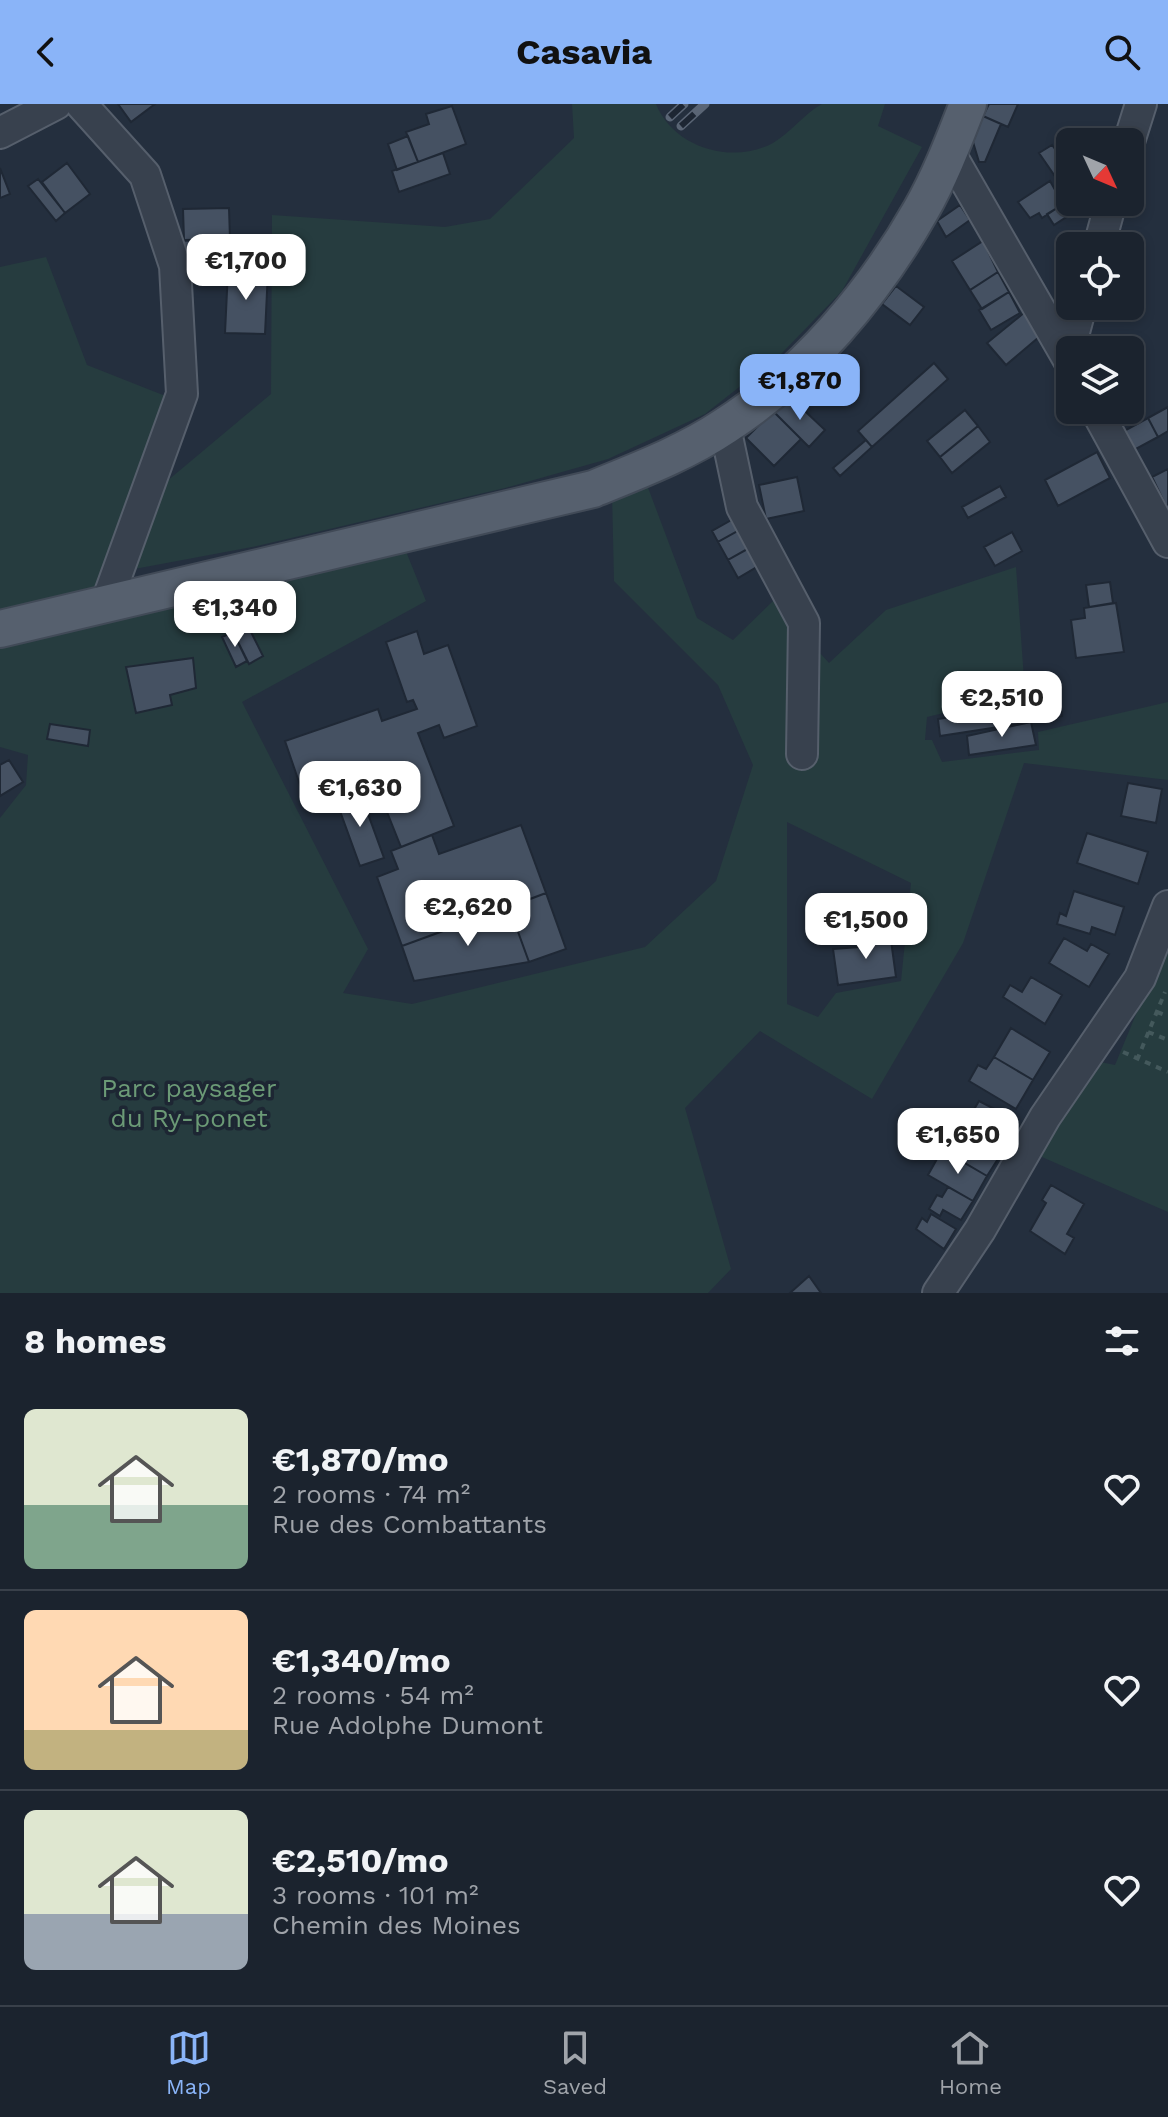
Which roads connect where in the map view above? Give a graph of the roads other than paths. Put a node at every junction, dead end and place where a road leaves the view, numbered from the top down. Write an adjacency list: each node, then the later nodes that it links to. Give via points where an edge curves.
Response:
1 (56, 104): 6 (street)
2 (81, 104): 12 (street, via 145,175 175,266 182,394)
3 (968, 104): 7 (main road)
4 (1141, 104): 5 (street)
5 (1133, 128)
6 (0, 133)
7 (949, 152): 8 (street); 10 (main road, via 923,208 865,294 812,354)
8 (1056, 337)
9 (1104, 424): 11 (street)
10 (725, 427): 12 (main road, via 593,489); 14 (street, via 742,507 804,623)
11 (1168, 542)
12 (106, 604): 13 (main road)
13 (0, 629)
14 (802, 754)
15 (1168, 906): 16 (street, via 1140,978 1045,1117)
16 (938, 1293)

